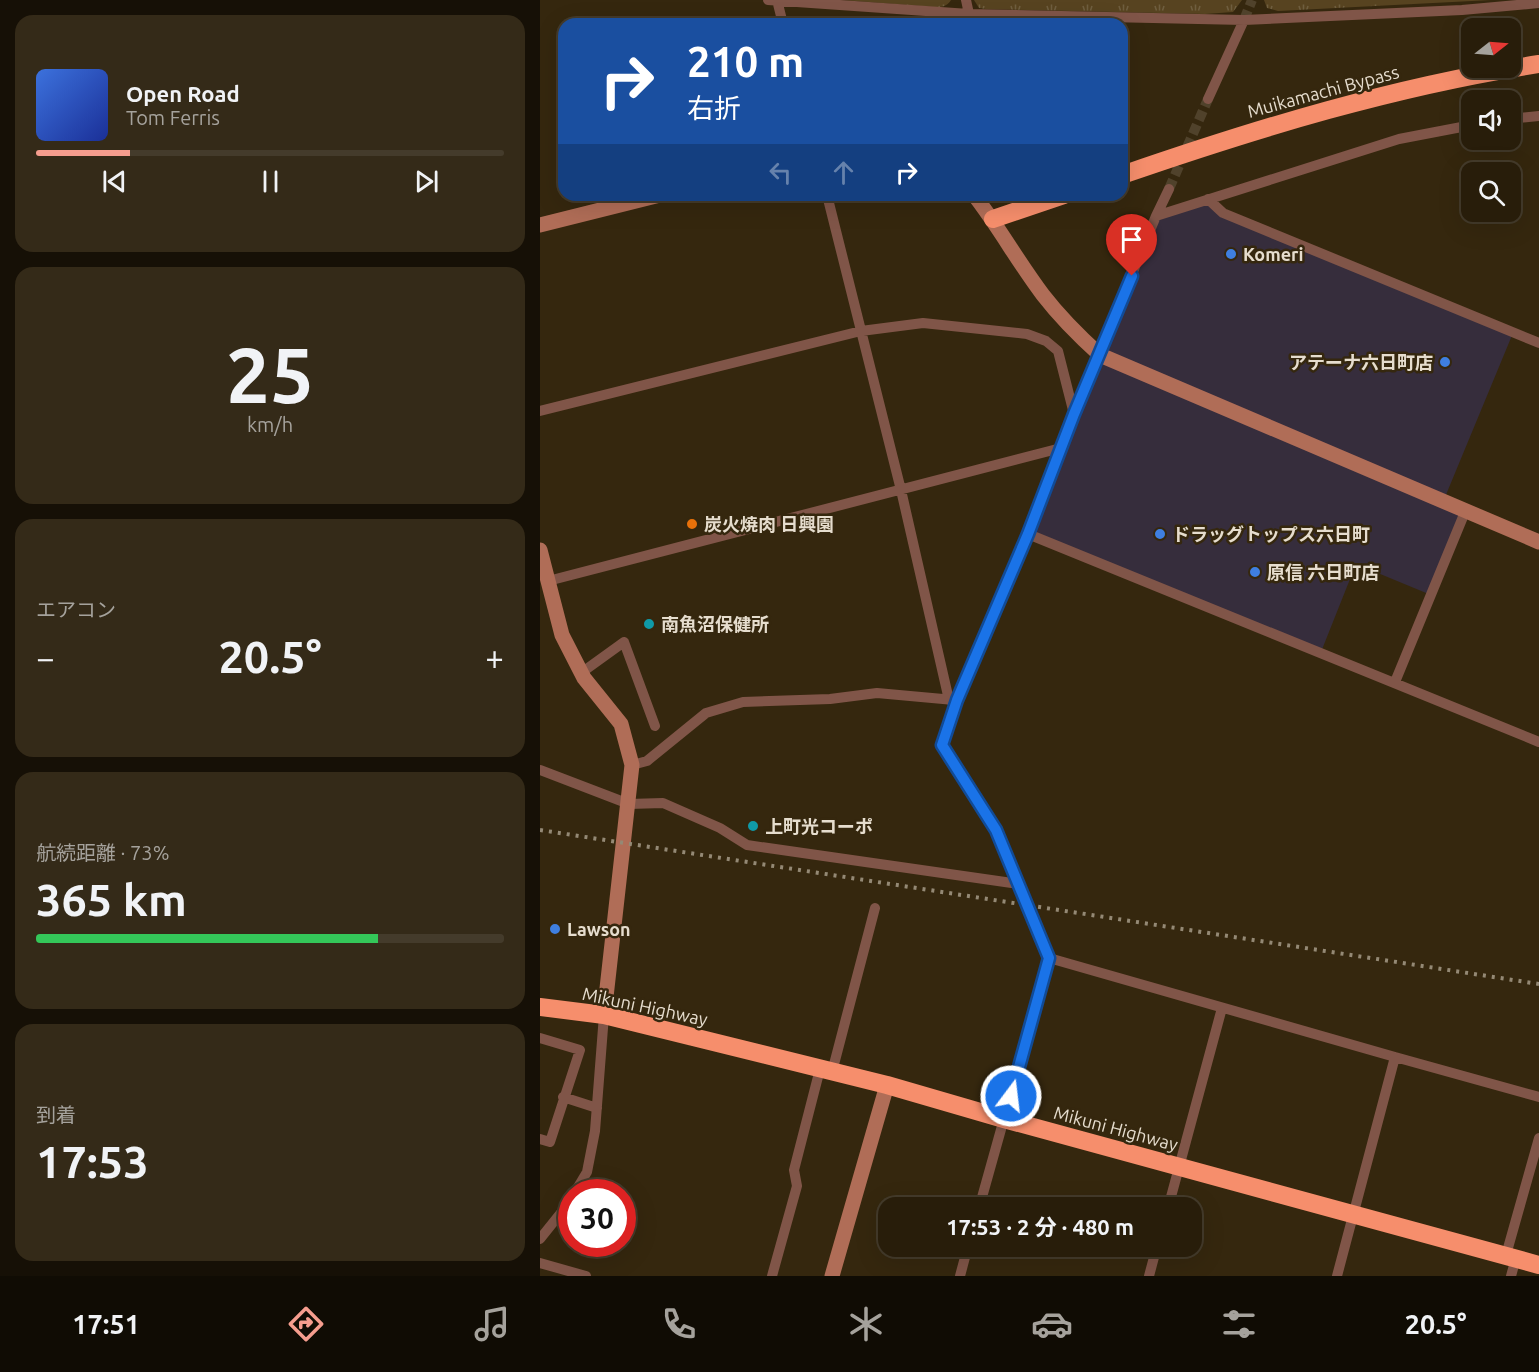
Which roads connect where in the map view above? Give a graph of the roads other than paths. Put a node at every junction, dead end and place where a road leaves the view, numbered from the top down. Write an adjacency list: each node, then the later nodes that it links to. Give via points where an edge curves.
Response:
1 (774, 0): 4 (street); 5 (street)
2 (966, 0): 4 (street)
3 (1539, 3): 6 (street)
4 (969, 14): 6 (street)
5 (781, 18)
6 (1244, 20): 8 (street)
7 (1539, 64): 12 (highway, Muikamachi Bypass, via 1381,95 1263,128)
8 (1208, 99)
9 (1539, 116): 10 (street)
10 (1521, 118)
11 (1461, 127): 14 (street, via 1398,139)
12 (1128, 173)
13 (1169, 189): 19 (street)
14 (1208, 199): 19 (street); 23 (street, via 1224,213)
15 (636, 201): 21 (street)
16 (828, 201): 22 (street)
17 (979, 201): 20 (street)
18 (1046, 201): 20 (highway)
19 (1156, 216): 24 (street)
20 (993, 219): 24 (street, via 1042,294 1071,329)
21 (540, 225)
22 (861, 331): 25 (street); 26 (street, via 923,323 1027,334 1046,340 1058,351); 28 (street)
23 (1539, 343)
24 (1100, 355): 26 (street); 29 (street)
25 (540, 411)
26 (1074, 414): 27 (street)
27 (1061, 448): 28 (street); 30 (street)
28 (901, 490): 33 (street); 36 (street)
29 (1465, 512): 31 (street); 35 (street)
30 (1028, 534): 35 (street); 36 (street)
31 (1539, 542)
32 (540, 550): 33 (street)
33 (548, 581): 34 (street, via 562,635)
34 (581, 673): 37 (street, via 624,642); 39 (street, via 621,724)
35 (1395, 682): 38 (street)
36 (953, 700): 39 (street, via 877,693 743,702 706,714 647,761); 42 (street, via 942,745 996,830)
37 (655, 726)
38 (1539, 742)
39 (632, 765): 41 (street)
40 (540, 770): 41 (street)
41 (629, 804): 42 (street, via 663,802 747,845); 47 (street)
42 (1019, 884): 44 (street)
43 (875, 908): 50 (street)
44 (1049, 958): 46 (street); 55 (street)
45 (540, 1007): 47 (highway, Mikuni Highway)
46 (1222, 1008): 49 (street); 58 (street)
47 (604, 1015): 50 (highway, Mikuni Highway); 54 (street)
48 (540, 1038): 52 (street, via 580,1050)
49 (1395, 1057): 53 (street); 62 (street)
50 (826, 1070): 51 (highway, Mikuni Highway); 71 (street, via 794,1170 797,1186)
51 (887, 1085): 55 (highway, Mikuni Highway); 72 (street)
52 (563, 1097): 54 (street); 57 (street, via 550,1142)
53 (1539, 1097)
54 (597, 1108): 59 (street)
55 (1004, 1119): 58 (highway, Mikuni Highway); 60 (street)
56 (1539, 1138): 68 (street)
57 (540, 1139)
58 (1180, 1167): 61 (street); 62 (highway, Mikuni Highway)
59 (583, 1179)
60 (982, 1197)
61 (1171, 1197)
62 (1353, 1214): 68 (highway, Mikuni Highway); 75 (street)
63 (558, 1216): 64 (street)
64 (540, 1239)
65 (965, 1257): 73 (street)
66 (1154, 1257): 74 (street)
67 (540, 1263): 70 (street)
68 (1511, 1263): 69 (highway, Mikuni Highway)
69 (1539, 1265)
70 (586, 1276)
71 (772, 1276)
72 (832, 1276)
73 (960, 1276)
74 (1149, 1276)
75 (1336, 1276)

